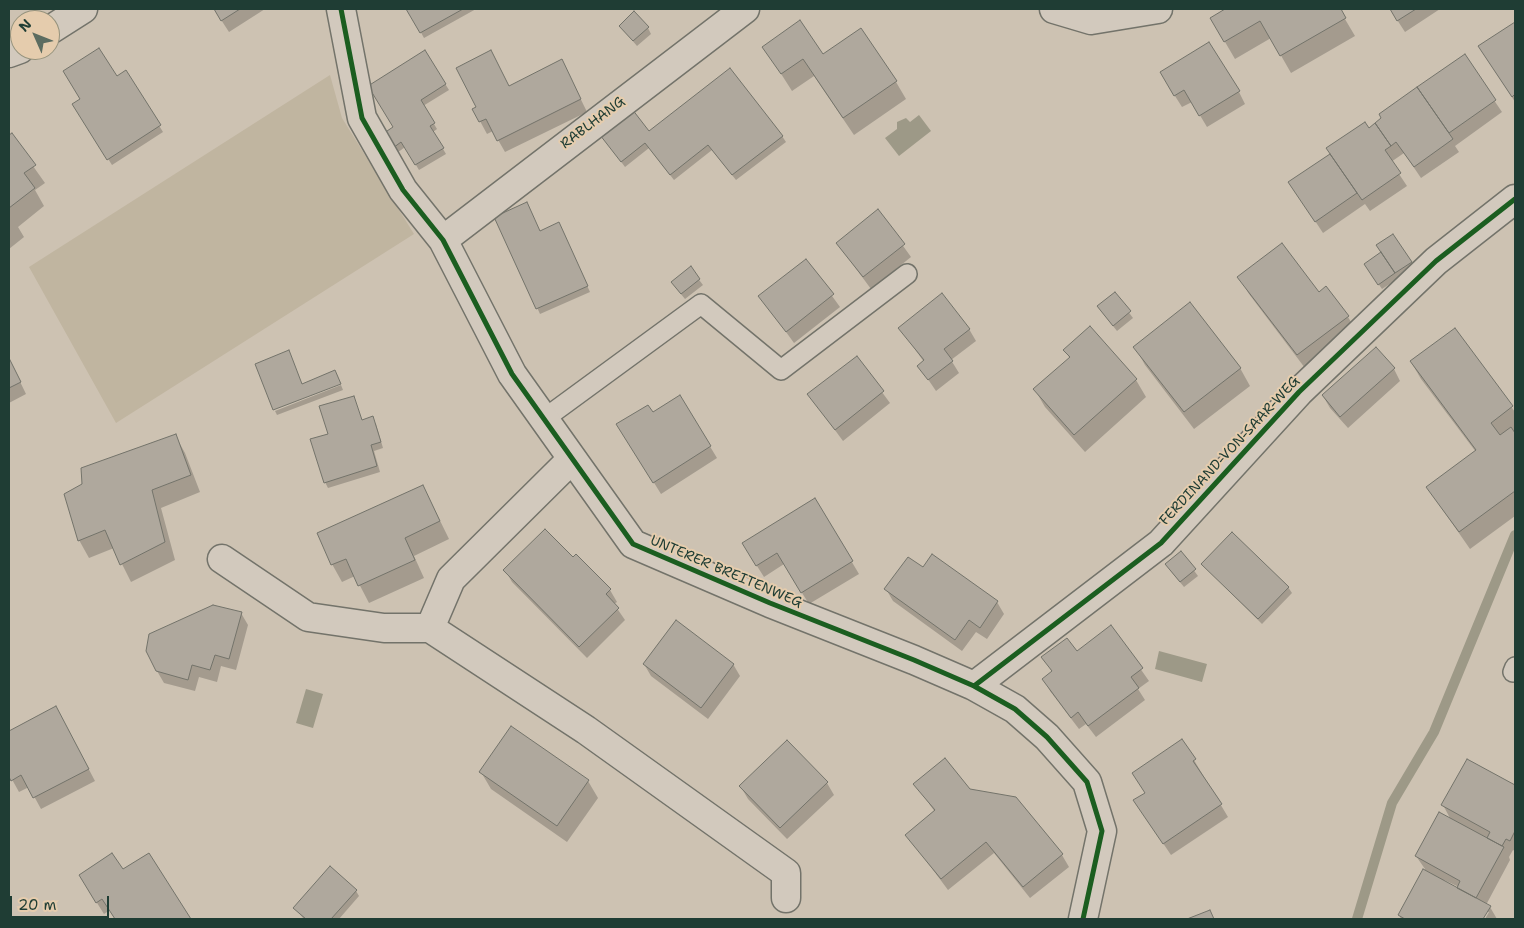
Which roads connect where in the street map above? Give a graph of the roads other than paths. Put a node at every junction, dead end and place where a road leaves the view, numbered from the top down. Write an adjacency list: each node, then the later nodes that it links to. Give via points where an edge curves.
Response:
1 (83, 9): 6 (street)
2 (341, 9): 8 (street, UNTERER BREITENWEG, via 362,118 403,190)
3 (745, 9): 8 (street, RABLHANG)
4 (1054, 9): 5 (street, via 1091,20)
5 (1158, 9)
6 (60, 24)
7 (1515, 199): 14 (street, FERDINAND-VON-SAAR-WEG, via 1436,261 1299,392 1161,543)
8 (442, 240): 10 (street, UNTERER BREITENWEG, via 512,374)
9 (907, 274): 10 (lane, via 781,370 701,304)
10 (544, 419): 11 (street, UNTERER BREITENWEG)
11 (572, 459): 13 (street, via 451,579); 14 (street, UNTERER BREITENWEG, via 633,544)
12 (222, 559): 13 (street, via 308,616 384,628)
13 (430, 628): 15 (street, via 586,730 786,873)
14 (974, 686): 16 (street, UNTERER BREITENWEG, via 1015,709 1047,737 1087,782 1102,831)
15 (786, 898)
16 (1083, 919)

